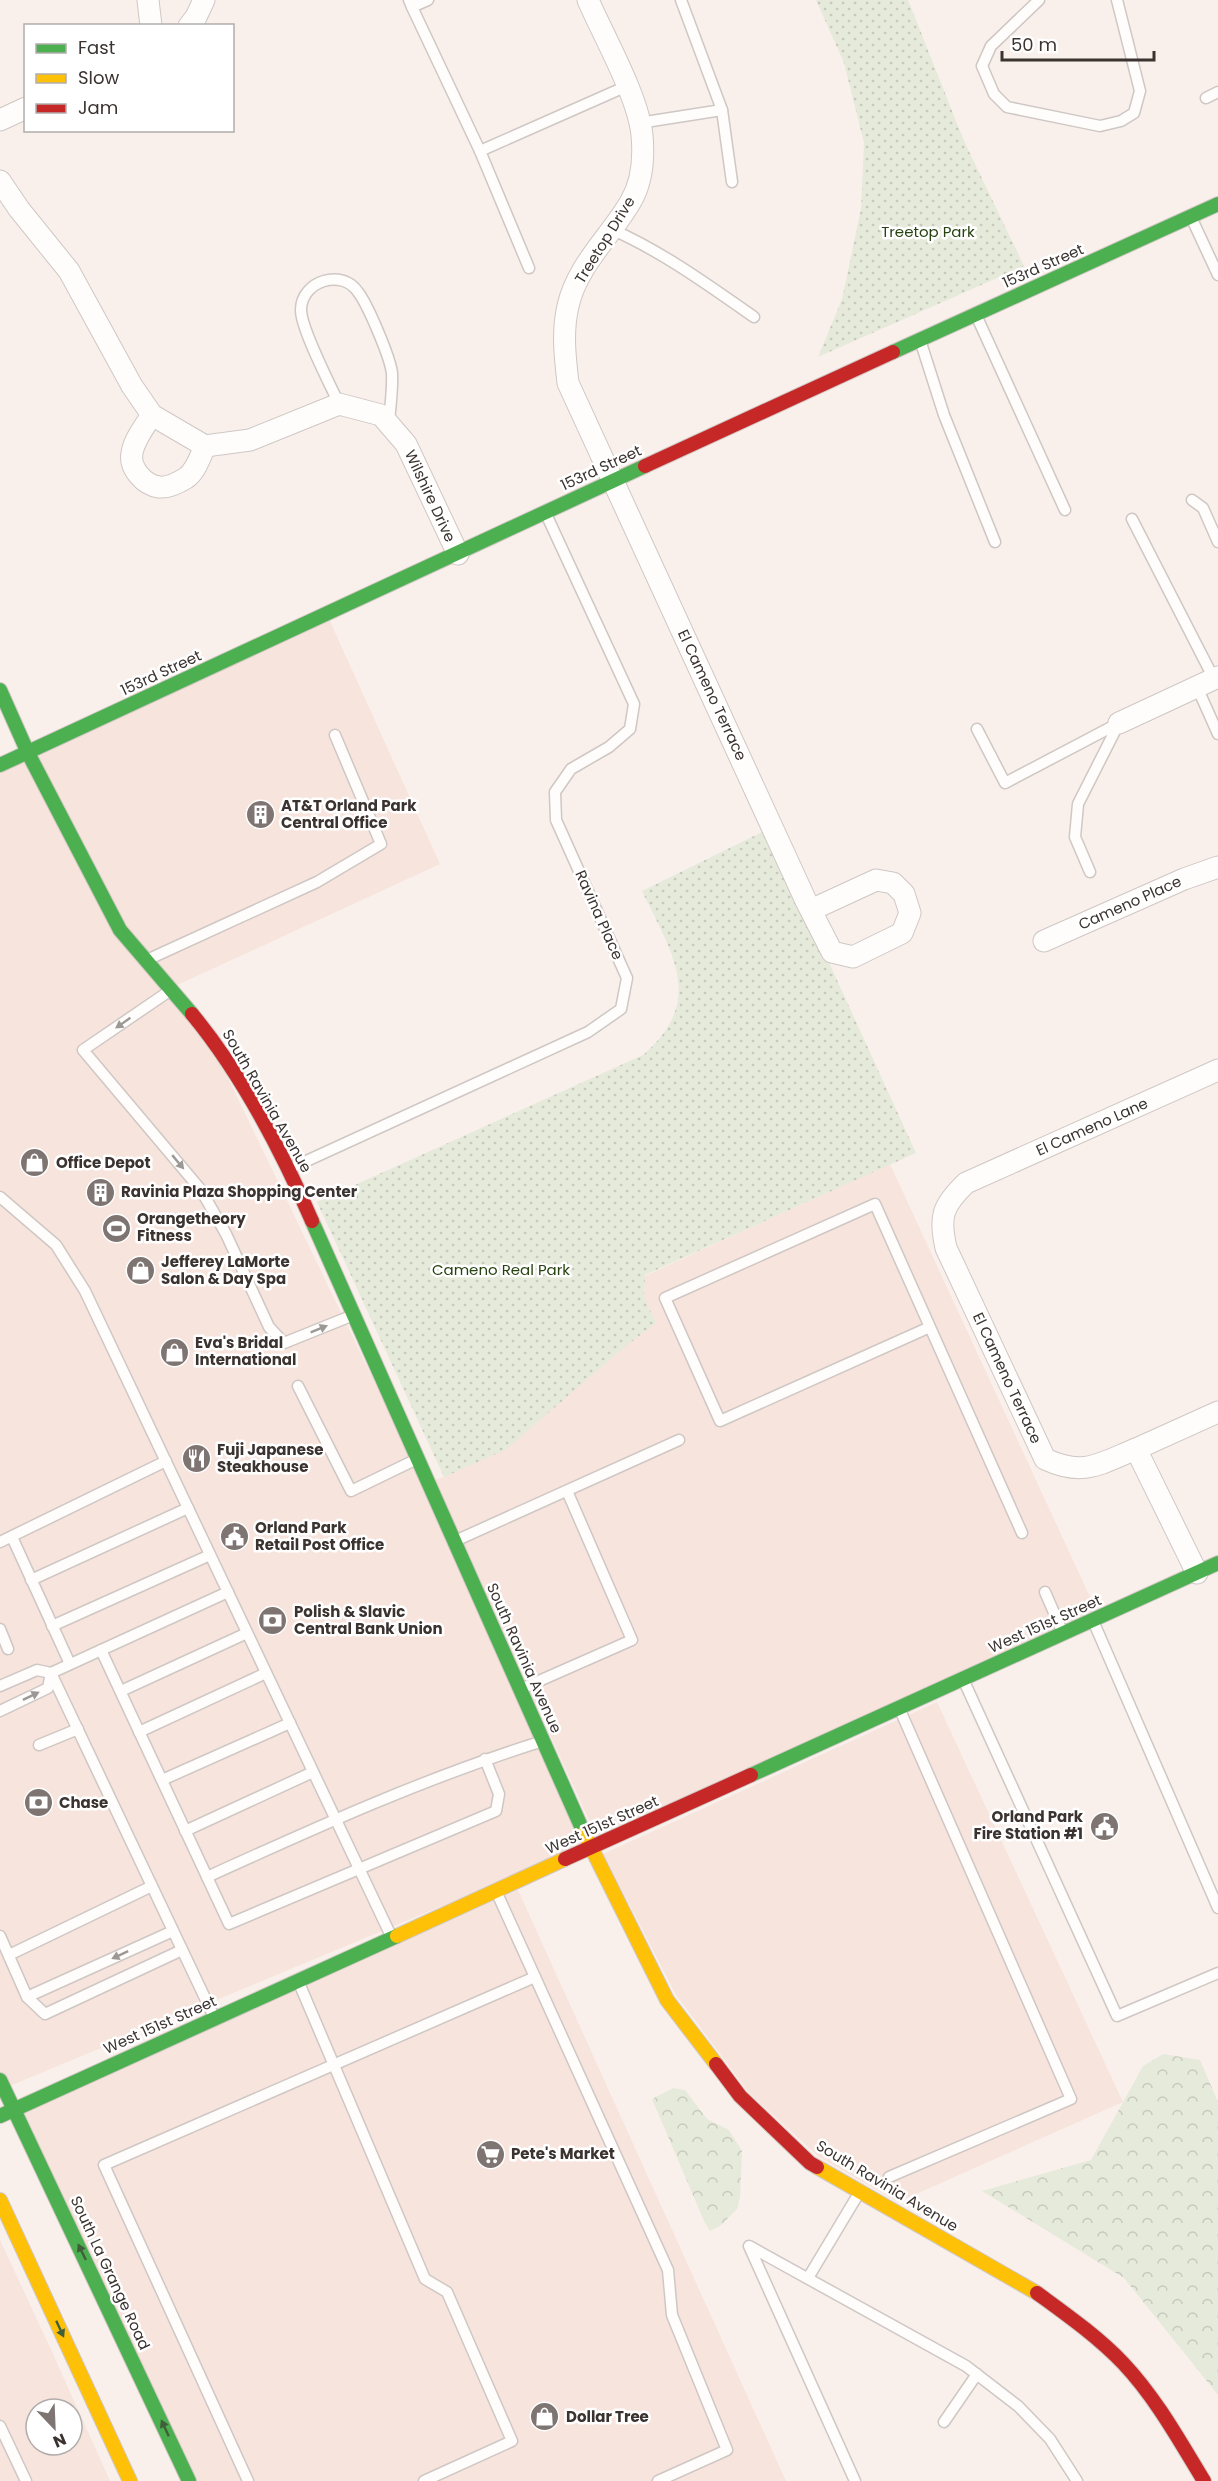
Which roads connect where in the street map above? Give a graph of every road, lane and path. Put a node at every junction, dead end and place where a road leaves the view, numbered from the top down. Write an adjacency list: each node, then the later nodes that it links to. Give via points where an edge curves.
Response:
1 (148, 0): 9 (street)
2 (204, 0): 10 (street)
3 (428, 0): 8 (lane)
4 (588, 0): 11 (street, Treetop Drive)
5 (681, 0): 15 (lane)
6 (1039, 0): 7 (lane, via 991,46 982,66 994,94 1006,106 1100,126 1134,113 1140,91)
7 (1117, 0)
8 (410, 4): 18 (lane)
9 (151, 24)
10 (191, 24)
11 (627, 86): 17 (street, Treetop Drive); 18 (lane)
12 (1218, 92): 13 (lane)
13 (1206, 98)
14 (24, 109): 16 (street)
15 (722, 110): 17 (lane); 20 (lane)
16 (0, 120)
17 (639, 123): 23 (street, Treetop Drive, via 642,172 632,200)
18 (480, 151): 24 (lane)
19 (0, 181): 30 (street, via 69,271)
20 (732, 182)
21 (1218, 204): 22 (main road, 153rd Street)
22 (1191, 217): 25 (lane); 26 (main road, 153rd Street)
23 (611, 229): 27 (lane, via 643,243); 33 (street, Treetop Drive, via 577,282 568,305 563,338 568,383)
24 (529, 267)
25 (1218, 275)
26 (976, 315): 28 (main road, 153rd Street); 35 (lane)
27 (754, 317)
28 (920, 340): 33 (main road, 153rd Street); 38 (lane, via 944,415)
29 (339, 404): 31 (street, Wilshire Drive, via 381,414); 31 (lane, via 304,324 301,308 307,292 320,281 343,280 357,290 388,356 392,374); 32 (street, via 250,440)
30 (152, 416): 32 (street); 32 (street, via 131,454 134,469 143,479 158,487 174,485 188,477)
31 (389, 424): 40 (street, Wilshire Drive, via 406,444)
32 (205, 446)
33 (613, 480): 36 (main road, 153rd Street); 51 (street, El Cameno Terrace)
34 (1191, 500): 39 (lane, via 1203,508)
35 (1065, 510)
36 (546, 512): 40 (main road, 153rd Street); 56 (lane, Ravina Place, via 634,704 630,729 609,747 571,769 555,792 556,820 627,978 621,1009 588,1032)
37 (1132, 519): 41 (lane)
38 (995, 542)
39 (1218, 542)
40 (458, 554): 47 (main road, 153rd Street)
41 (1210, 681): 43 (street); 45 (lane)
42 (0, 690): 47 (main road, South Ravinia Avenue)
43 (1119, 723): 44 (lane, via 1005,783); 50 (lane, via 1078,804 1075,837)
44 (977, 729)
45 (1218, 734)
46 (335, 735): 53 (lane, via 381,844 317,882)
47 (28, 753): 48 (main road, 153rd Street); 53 (main road, South Ravinia Avenue, via 120,930)
48 (0, 765)
49 (1218, 867): 52 (street, Cameno Place)
50 (1090, 872)
51 (811, 910): 51 (street, El Cameno Terrace, via 876,880 893,883 904,894 910,913 902,933 853,957 832,952)
52 (1044, 941)
53 (146, 960): 54 (main road, South Ravinia Avenue)
54 (171, 990): 56 (main road, South Ravinia Avenue, via 216,1043); 59 (lane, one-way to 59, via 83,1050 201,1190 270,1327 284,1343)
55 (1218, 1070): 57 (street, El Cameno Lane)
56 (289, 1169): 59 (main road, South Ravinia Avenue)
57 (966, 1183): 64 (street, El Cameno Terrace, via 947,1205 941,1225 946,1248 1045,1459 1064,1468 1087,1469)
58 (0, 1197): 66 (lane, via 56,1245 85,1291)
59 (354, 1315): 65 (main road, South Ravinia Avenue)
60 (930, 1327): 60 (lane, via 875,1204 665,1298 720,1421); 69 (lane)
61 (298, 1386): 65 (lane, via 351,1491)
62 (1218, 1412): 64 (street)
63 (679, 1440): 67 (lane)
64 (1136, 1449): 75 (street)
65 (417, 1459): 72 (main road, South Ravinia Avenue)
66 (166, 1461): 68 (lane); 70 (lane)
67 (567, 1491): 72 (lane); 91 (lane, via 632,1640)
68 (188, 1508): 73 (lane); 76 (lane)
69 (1022, 1533)
70 (12, 1537): 71 (lane); 76 (lane)
71 (0, 1542)
72 (454, 1542): 91 (main road, South Ravinia Avenue)
73 (210, 1555): 77 (lane); 80 (lane)
74 (1218, 1563): 75 (main road, West 151st Street)
75 (1197, 1573): 79 (main road, West 151st Street)
76 (31, 1580): 80 (lane)
77 (228, 1592): 82 (lane); 85 (lane)
78 (1045, 1592): 83 (lane)
79 (1093, 1620): 83 (main road, West 151st Street); 110 (lane)
80 (52, 1626): 86 (lane)
81 (0, 1629): 84 (lane)
82 (247, 1633): 88 (lane); 92 (lane)
83 (1063, 1634): 89 (main road, West 151st Street)
84 (8, 1649)
85 (101, 1650): 86 (lane); 92 (lane)
86 (70, 1664): 87 (lane)
87 (51, 1673): 90 (lane, via 37,1671); 94 (lane, one-way to 87, via 48,1688); 96 (lane)
88 (266, 1673): 95 (lane); 97 (lane)
89 (963, 1679): 93 (main road, West 151st Street); 116 (lane, via 1117,2016)
90 (0, 1686)
91 (520, 1689): 98 (main road, South Ravinia Avenue)
92 (121, 1691): 97 (lane)
93 (899, 1708): 105 (main road, West 151st Street); 125 (lane, via 1071,2099)
94 (0, 1711)
95 (290, 1723): 101 (lane); 102 (lane)
96 (78, 1729): 99 (lane); 108 (lane)
97 (140, 1732): 102 (lane)
98 (543, 1741): 100 (lane); 105 (main road, South Ravinia Avenue)
99 (39, 1745)
100 (485, 1759): 103 (lane); 106 (lane, via 499,1794 496,1811)
101 (313, 1772): 103 (lane); 104 (lane)
102 (162, 1780): 104 (lane)
103 (335, 1818): 106 (lane); 107 (lane)
104 (185, 1831): 107 (lane)
105 (591, 1848): 109 (main road, West 151st Street); 126 (main road, South Ravinia Avenue, via 667,2000 740,2096 810,2163)
106 (359, 1868): 107 (lane, via 229,1924); 113 (lane)
107 (207, 1877)
108 (152, 1886): 111 (lane); 115 (lane)
109 (496, 1891): 113 (main road, West 151st Street); 117 (lane)
110 (1218, 1908)
111 (173, 1931): 114 (lane); 119 (lane, one-way to 119)
112 (0, 1936): 115 (lane)
113 (392, 1938): 118 (main road, West 151st Street)
114 (182, 1950): 119 (lane, via 45,2014); 120 (lane)
115 (9, 1955): 119 (lane)
116 (1218, 1973)
117 (535, 1977): 121 (lane); 139 (lane, via 668,2270 672,2315 727,2450)
118 (298, 1980): 120 (main road, West 151st Street); 121 (lane)
119 (27, 1997)
120 (214, 2018): 123 (main road, West 151st Street)
121 (334, 2065): 137 (lane, via 104,2165); 138 (lane, via 425,2279 447,2292 512,2441)
122 (0, 2080): 123 (main road, South La Grange Road)
123 (13, 2109): 124 (main road, West 151st Street); 136 (main road, South La Grange Road, one-way to 123)
124 (0, 2116)
125 (889, 2177)
126 (860, 2192): 128 (lane); 133 (main road, South Ravinia Avenue, via 1035,2291 1087,2329 1124,2364 1164,2415)
127 (0, 2200): 135 (main road, one-way to 135)
128 (808, 2278): 129 (lane); 140 (lane, via 749,2246)
129 (977, 2374): 130 (lane); 141 (lane, via 1018,2406 1050,2439)
130 (944, 2422)
131 (0, 2426): 132 (lane)
132 (3, 2439): 134 (lane)
133 (1198, 2477)
134 (26, 2481)
135 (130, 2481)
136 (189, 2481)
137 (248, 2481)
138 (423, 2481)
139 (658, 2481)
140 (855, 2481)
141 (1077, 2481)

